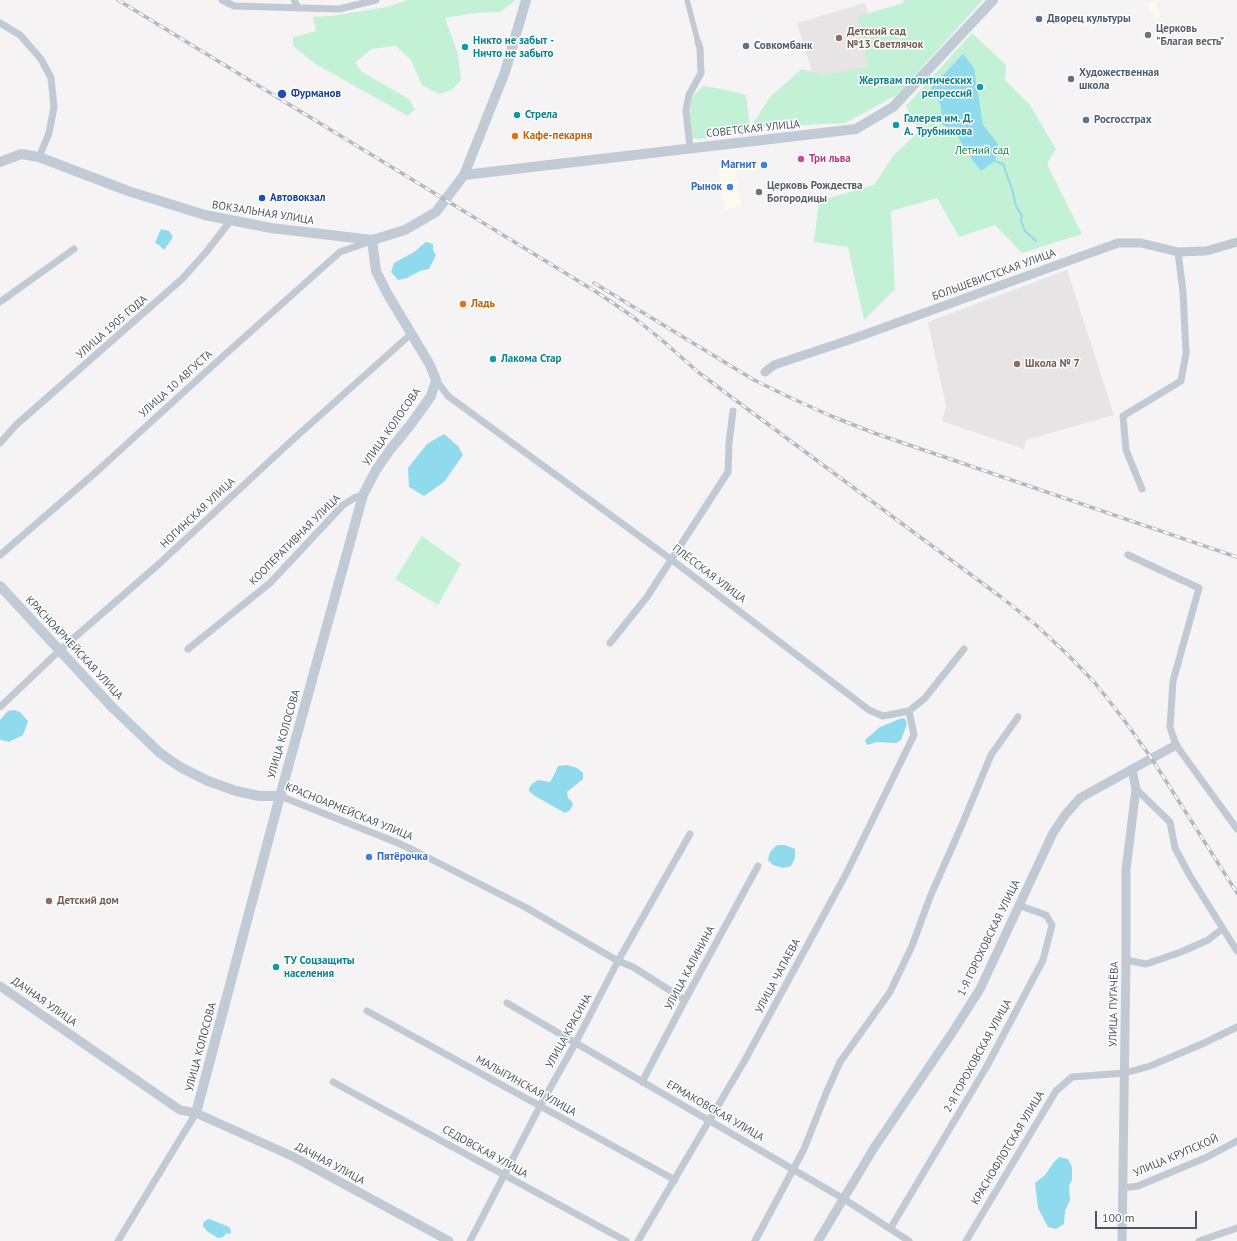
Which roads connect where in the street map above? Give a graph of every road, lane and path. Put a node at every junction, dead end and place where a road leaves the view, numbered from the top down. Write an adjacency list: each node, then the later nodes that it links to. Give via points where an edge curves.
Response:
1 (222, 0): 7 (street, via 234,6)
2 (294, 0): 7 (street)
3 (376, 0): 7 (street, via 338,9)
4 (526, 0): 13 (main road, ВОКЗАЛЬНАЯ УЛИЦА, via 505,72)
5 (687, 0): 9 (street)
6 (993, 0): 10 (main road, СОВЕТСКАЯ УЛИЦА, via 893,107 856,129)
7 (298, 8)
8 (0, 23): 11 (street, via 20,35 42,59 51,78 54,107 49,132)
9 (698, 42): 10 (street, via 701,73 689,95 686,110)
10 (690, 148): 13 (main road, СОВЕТСКАЯ УЛИЦА)
11 (39, 157): 12 (main road, ВОКЗАЛЬНАЯ УЛИЦА, via 21,154); 14 (main road, ВОКЗАЛЬНАЯ УЛИЦА, via 128,191 205,215)
12 (0, 162)
13 (464, 176): 15 (main road, ВОКЗАЛЬНАЯ УЛИЦА, via 436,212 406,230)
14 (231, 220): 15 (main road, ВОКЗАЛЬНАЯ УЛИЦА, via 271,228); 24 (street, УЛИЦА 1905 ГОДА, via 182,279)
15 (372, 240): 20 (main road, via 376,271); 27 (street, УЛИЦА 10 АВГУСТА, via 340,252 95,473)
16 (1237, 242): 18 (street, БОЛЬШЕВИСТСКАЯ УЛИЦА, via 1206,251)
17 (74, 249): 19 (street)
18 (1178, 252): 21 (street, БОЛЬШЕВИСТСКАЯ УЛИЦА, via 1141,243 1118,243 852,340 774,365); 25 (street, via 1186,353 1181,381 1123,416 1126,450)
19 (0, 302)
20 (411, 334): 22 (main road); 34 (street, НОГИНСКАЯ УЛИЦА, via 160,563)
21 (765, 372)
22 (436, 380): 26 (main road, УЛИЦА КОЛОСОВА, via 430,396 376,470); 29 (street, ПЛЁССКАЯ УЛИЦА, via 448,396)
23 (733, 411): 29 (street, via 728,472)
24 (0, 443)
25 (1142, 489)
26 (362, 495): 33 (street, КООПЕРАТИВНАЯ УЛИЦА, via 342,505 270,583); 41 (main road, УЛИЦА КОЛОСОВА)
27 (0, 554)
28 (1128, 555): 38 (street, via 1199,588 1173,681 1170,728)
29 (672, 560): 31 (street, via 647,597); 36 (street, ПЛЁССКАЯ УЛИЦА, via 869,710 883,716)
30 (0, 586): 34 (main road, КРАСНОАРМЕЙСКАЯ УЛИЦА)
31 (610, 643)
32 (964, 649): 36 (street, ПЛЁССКАЯ УЛИЦА, via 925,698)
33 (188, 650)
34 (59, 651): 35 (street, НОГИНСКАЯ УЛИЦА); 41 (main road, КРАСНОАРМЕЙСКАЯ УЛИЦА, via 137,731 160,753 180,767 236,792)
35 (0, 707)
36 (909, 711): 61 (street, УЛИЦА ЧАПАЕВА, via 914,735 846,874)
37 (1018, 717): 63 (street, via 992,755 930,897 912,946 890,992 840,1062 804,1149)
38 (1176, 746): 39 (street, 1-Я ГОРОХОВСКАЯ УЛИЦА); 42 (street)
39 (1132, 769): 40 (street, УЛИЦА ПУГАЧЁВА); 45 (street, 1-Я ГОРОХОВСКАЯ УЛИЦА, via 1080,798 1065,815)
40 (1136, 789): 46 (street, via 1170,822 1175,848); 48 (street, УЛИЦА ПУГАЧЁВА, via 1126,870)
41 (280, 796): 49 (street, КРАСНОАРМЕЙСКАЯ УЛИЦА, via 398,843 525,907); 60 (main road, УЛИЦА КОЛОСОВА)
42 (1237, 829)
43 (690, 834): 49 (street, УЛИЦА КРАСИНА)
44 (758, 866): 51 (street, УЛИЦА КАЛИНИНА)
45 (1018, 905): 67 (street, 1-Я ГОРОХОВСКАЯ УЛИЦА, via 980,989 874,1148); 69 (street, 2-Я ГОРОХОВСКАЯ УЛИЦА, via 1046,915 1052,925 1043,960 987,1066)
46 (1222, 929): 47 (street); 48 (street, via 1208,940 1146,964)
47 (1237, 951)
48 (1126, 960): 56 (street, УЛИЦА ПУГАЧЁВА)
49 (618, 961): 51 (street, КРАСНОАРМЕЙСКАЯ УЛИЦА, via 633,967); 55 (street, УЛИЦА КРАСИНА)
50 (0, 986): 60 (street, ДАЧНАЯ УЛИЦА, via 180,1110)
51 (685, 1000): 58 (street, УЛИЦА КАЛИНИНА)
52 (507, 1003): 55 (street, ЕРМАКОВСКАЯ УЛИЦА)
53 (367, 1011): 59 (street, МАЛЫГИНСКАЯ УЛИЦА)
54 (1237, 1027): 56 (street, КРАСНОФЛОТСКАЯ УЛИЦА, via 1150,1066)
55 (576, 1042): 58 (street, ЕРМАКОВСКАЯ УЛИЦА); 59 (street, УЛИЦА КРАСИНА)
56 (1125, 1073): 66 (street, УЛИЦА ПУГАЧЁВА); 78 (street, КРАСНОФЛОТСКАЯ УЛИЦА, via 1072,1077 1056,1090)
57 (333, 1082): 64 (street, СЕДОВСКАЯ УЛИЦА)
58 (642, 1082): 61 (street, ЕРМАКОВСКАЯ УЛИЦА)
59 (540, 1106): 64 (street, УЛИЦА КРАСИНА); 65 (street, МАЛЫГИНСКАЯ УЛИЦА)
60 (196, 1113): 70 (street); 71 (street, ДАЧНАЯ УЛИЦА, via 294,1158)
61 (711, 1120): 63 (street, ЕРМАКОВСКАЯ УЛИЦА); 65 (street, УЛИЦА ЧАПАЕВА)
62 (1237, 1141): 66 (street, УЛИЦА КРУПСКОЙ, via 1205,1158 1138,1186)
63 (793, 1169): 67 (street, ЕРМАКОВСКАЯ УЛИЦА); 75 (street)
64 (504, 1175): 72 (street, УЛИЦА КРАСИНА); 73 (street, СЕДОВСКАЯ УЛИЦА)
65 (674, 1180): 74 (street, УЛИЦА ЧАПАЕВА)
66 (1123, 1188): 79 (street, УЛИЦА ПУГАЧЁВА)
67 (844, 1199): 69 (street, ЕРМАКОВСКАЯ УЛИЦА); 76 (street, 1-Я ГОРОХОВСКАЯ УЛИЦА)
68 (1237, 1228): 80 (street)
69 (890, 1229): 77 (street, ЕРМАКОВСКАЯ УЛИЦА)
70 (118, 1241)
71 (449, 1241)
72 (470, 1241)
73 (626, 1241)
74 (638, 1241)
75 (755, 1241)
76 (818, 1241)
77 (909, 1241)
78 (966, 1241)
79 (1122, 1241)
80 (1199, 1241)

